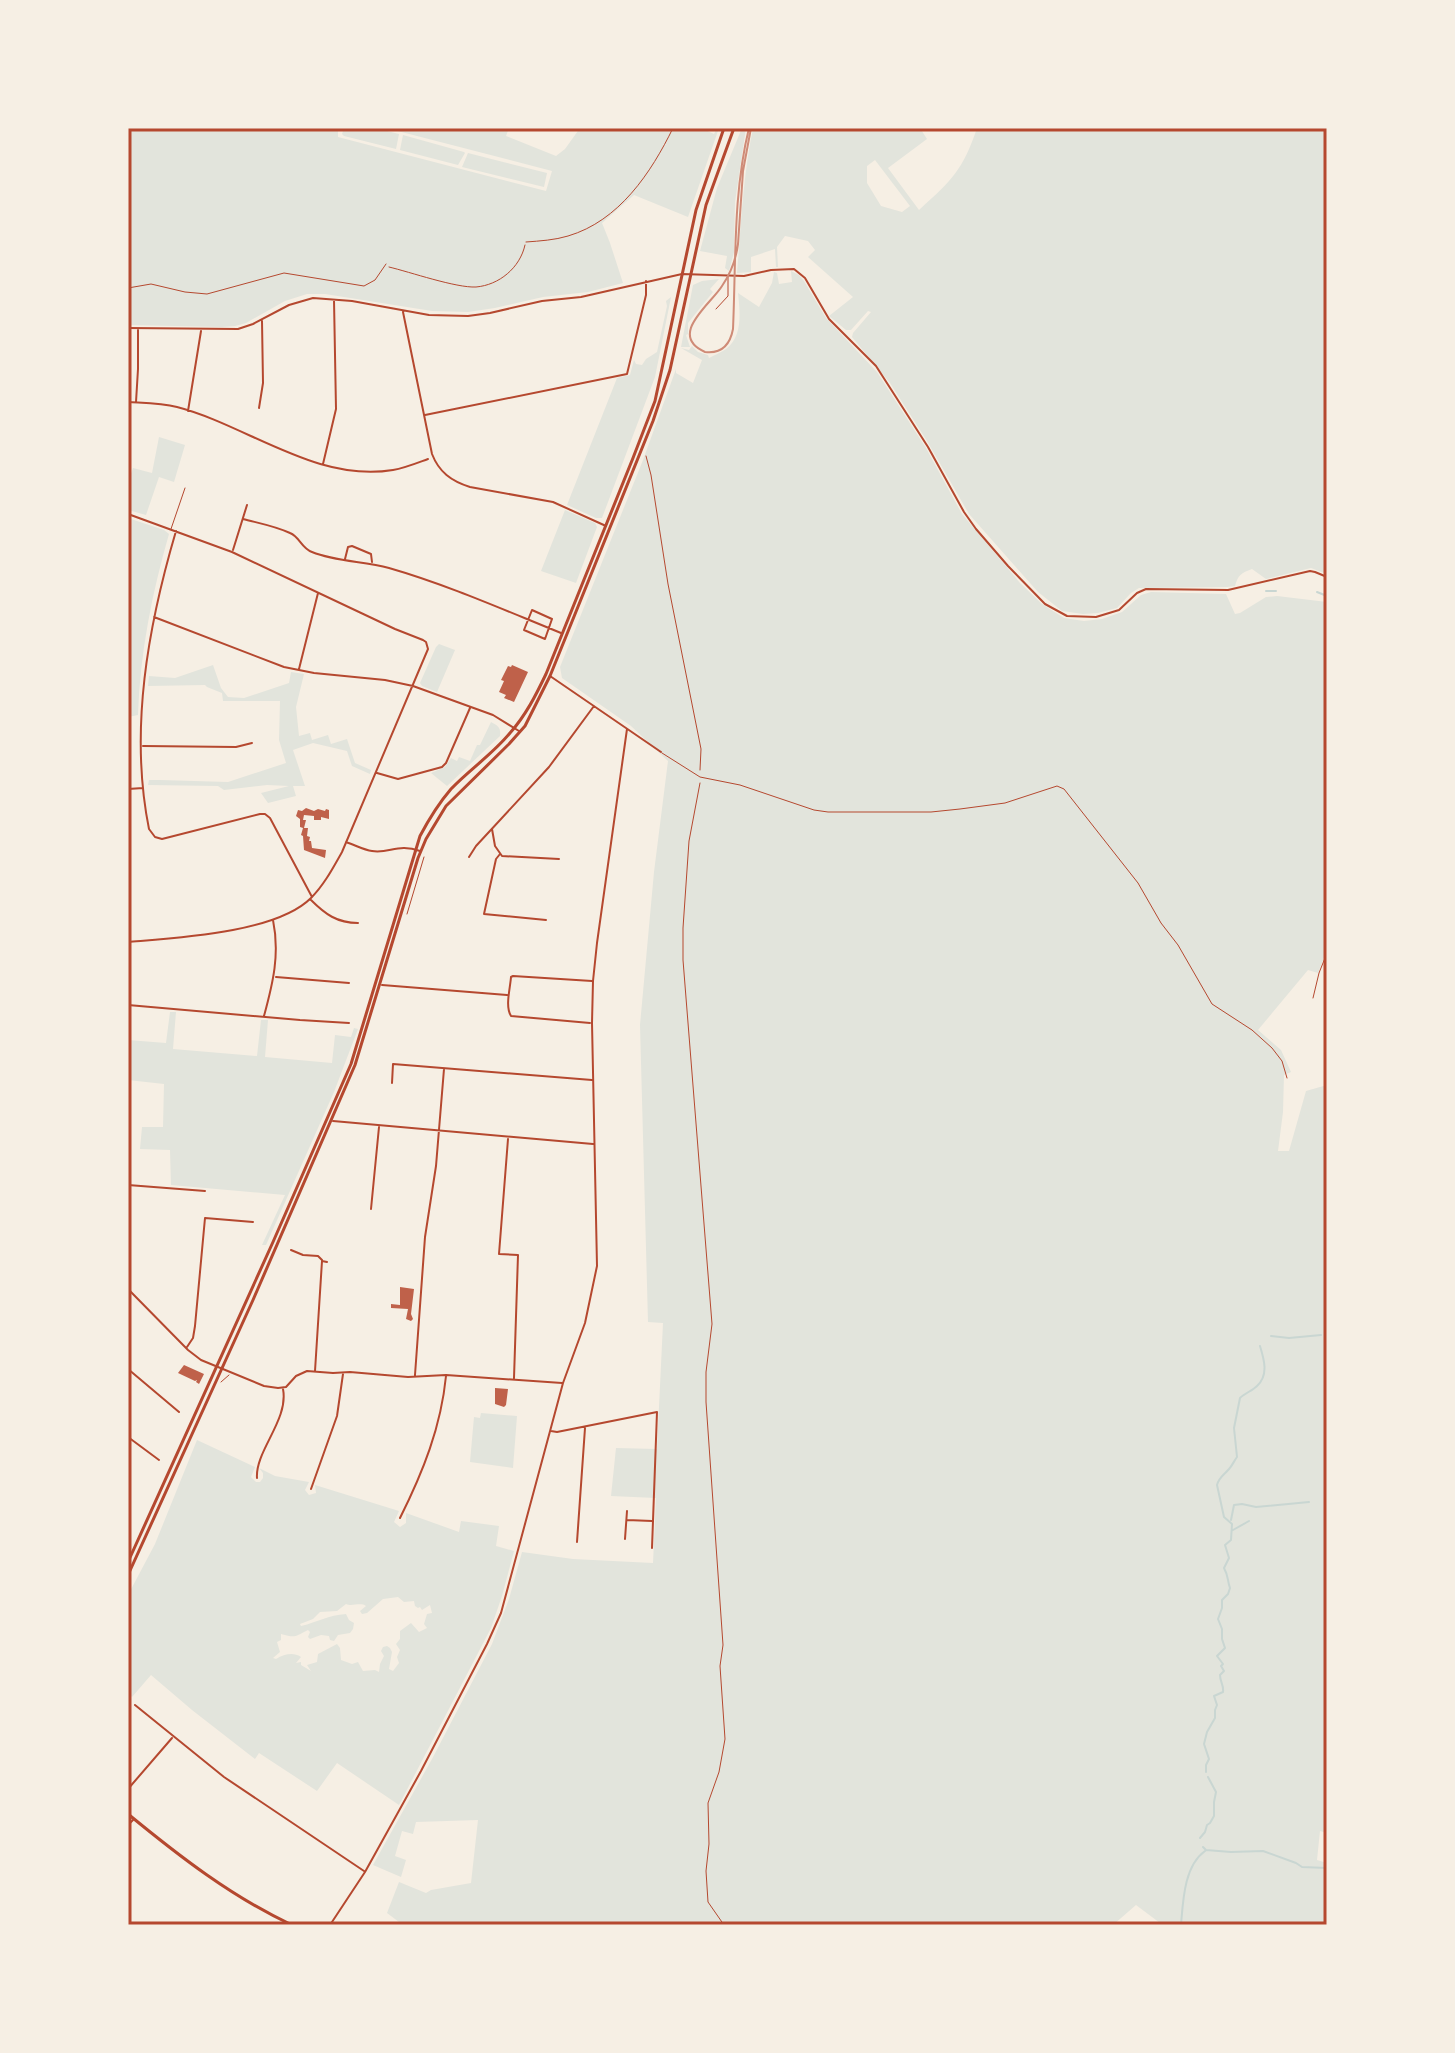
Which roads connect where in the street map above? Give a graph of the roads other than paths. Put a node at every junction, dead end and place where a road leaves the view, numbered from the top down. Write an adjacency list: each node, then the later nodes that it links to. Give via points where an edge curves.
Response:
1 (673, 128): 4 (lane, via 651,167 606,217 571,236)
2 (724, 128): 7 (main road, via 701,192)
3 (734, 128): 6 (main road, via 706,205)
4 (526, 242)
5 (386, 264): 10 (lane, via 364,286 284,273 207,294 151,284)
6 (690, 273): 7 (street); 8 (street); 41 (main road, via 670,370)
7 (682, 274): 9 (street); 29 (main road, via 655,401)
8 (729, 276): 12 (lane, via 728,296); 34 (street, via 784,268 801,274 825,313 887,384 976,529 1060,614 1105,615 1146,589 1228,590 1310,571)
9 (646, 281): 13 (street, via 480,315); 22 (street, via 627,374)
10 (128, 288)
11 (334, 299): 13 (street); 14 (street, via 298,301); 24 (street, via 336,409)
12 (716, 309)
13 (404, 311): 22 (street)
14 (262, 319): 17 (street, via 238,329); 20 (street)
15 (128, 328): 16 (street)
16 (138, 329): 17 (street); 19 (street)
17 (202, 330): 21 (street)
18 (128, 402): 19 (street)
19 (136, 402): 21 (street)
20 (259, 408)
21 (188, 411): 24 (street)
22 (424, 415): 29 (street, via 433,457 449,478 470,487 553,502)
23 (428, 459): 24 (street, via 383,471)
24 (323, 464)
25 (185, 488): 30 (lane)
26 (247, 505): 28 (street)
27 (128, 514): 30 (street)
28 (243, 519): 31 (street); 32 (street, via 292,534 308,551)
29 (606, 526): 39 (main road)
30 (174, 529): 31 (street); 36 (street)
31 (232, 552): 35 (street)
32 (345, 560): 33 (street); 33 (street, via 352,546 371,554)
33 (372, 564): 37 (street)
34 (1327, 577)
35 (318, 592): 40 (street); 42 (street, via 423,640 428,654)
36 (154, 617): 40 (street); 49 (street)
37 (527, 620): 38 (street); 38 (street, via 533,610 551,618); 38 (street, via 524,630 534,635 545,639)
38 (550, 629): 39 (street)
39 (562, 634): 45 (main road, via 534,699)
40 (298, 670): 42 (street)
41 (550, 676): 43 (street); 47 (main road)
42 (413, 686): 44 (street); 51 (street)
43 (594, 706): 46 (street); 54 (street, via 549,767)
44 (471, 707): 45 (street); 51 (street, via 442,767 398,779)
45 (514, 728): 47 (street); 56 (main road, via 439,804)
46 (627, 729): 50 (street); 68 (street)
47 (520, 732): 57 (main road, via 446,806)
48 (252, 743): 49 (street)
49 (142, 746): 52 (street)
50 (661, 752): 78 (lane, via 700,777 842,813 949,810 1005,803 1057,786 1064,789 1138,883 1212,1004 1272,1048)
51 (376, 772): 55 (street)
52 (144, 787): 53 (street); 61 (street, via 149,829 155,837 265,814)
53 (128, 789)
54 (492, 828): 58 (street); 59 (street)
55 (346, 842): 56 (street, via 376,852); 61 (street)
56 (415, 849): 57 (street); 93 (main road, via 351,1064)
57 (421, 851): 70 (main road)
58 (500, 854): 60 (street); 63 (street, via 484,914)
59 (469, 857)
60 (559, 859)
61 (311, 898): 62 (street); 64 (street, via 337,920)
62 (272, 919): 65 (street, via 213,934); 67 (street)
63 (546, 920)
64 (358, 923)
65 (128, 942)
66 (1327, 953): 72 (lane)
67 (274, 977): 69 (street); 74 (street)
68 (593, 981): 71 (street, via 513,976); 76 (street)
69 (349, 983)
70 (381, 985): 71 (street); 81 (main road)
71 (509, 995): 76 (street, via 511,1016)
72 (1313, 998)
73 (128, 1005): 74 (street)
74 (264, 1017): 75 (street)
75 (349, 1023)
76 (592, 1023): 79 (street)
77 (444, 1069): 79 (street); 80 (street, via 393,1064); 83 (street)
78 (1287, 1078)
79 (593, 1080): 85 (street)
80 (392, 1083)
81 (332, 1121): 82 (street); 95 (main road)
82 (379, 1125): 83 (street); 88 (street)
83 (439, 1130): 84 (street); 99 (street)
84 (509, 1137): 85 (street); 100 (street, via 499,1254 518,1255)
85 (594, 1144): 101 (street, via 597,1266 585,1323)
86 (128, 1185): 87 (street)
87 (205, 1191)
88 (371, 1209)
89 (253, 1222): 92 (street, via 205,1218 195,1326)
90 (291, 1250): 96 (street, via 324,1261)
91 (128, 1289): 92 (street)
92 (186, 1348): 93 (street)
93 (216, 1366): 95 (street); 117 (main road)
94 (128, 1369): 103 (street)
95 (222, 1369): 102 (street); 118 (main road)
96 (315, 1372): 97 (street); 102 (street, via 298,1374)
97 (343, 1373): 99 (street); 109 (street, via 337,1416)
98 (446, 1375): 99 (street); 100 (street); 111 (street, via 431,1448)
99 (415, 1377)
100 (514, 1379): 101 (street)
101 (563, 1383): 105 (street)
102 (283, 1388): 108 (street, via 285,1398)
103 (179, 1412)
104 (585, 1427): 105 (street); 113 (street, via 657,1412); 115 (street)
105 (550, 1430): 125 (street, via 501,1613)
106 (128, 1437): 107 (street)
107 (159, 1460)
108 (257, 1478)
109 (311, 1489)
110 (627, 1511): 112 (street)
111 (400, 1518)
112 (627, 1520): 113 (street); 114 (street)
113 (653, 1521): 116 (street)
114 (625, 1539)
115 (577, 1542)
116 (652, 1548)
117 (128, 1562)
118 (128, 1575)
119 (135, 1705): 120 (street)
120 (173, 1737): 121 (street); 125 (street)
121 (128, 1789)
122 (128, 1814): 123 (main road)
123 (134, 1819): 124 (street); 128 (main road, via 220,1884)
124 (128, 1825)
125 (365, 1872): 129 (street)
126 (128, 1921): 127 (street)
127 (132, 1925)
128 (292, 1925)
129 (330, 1925)

